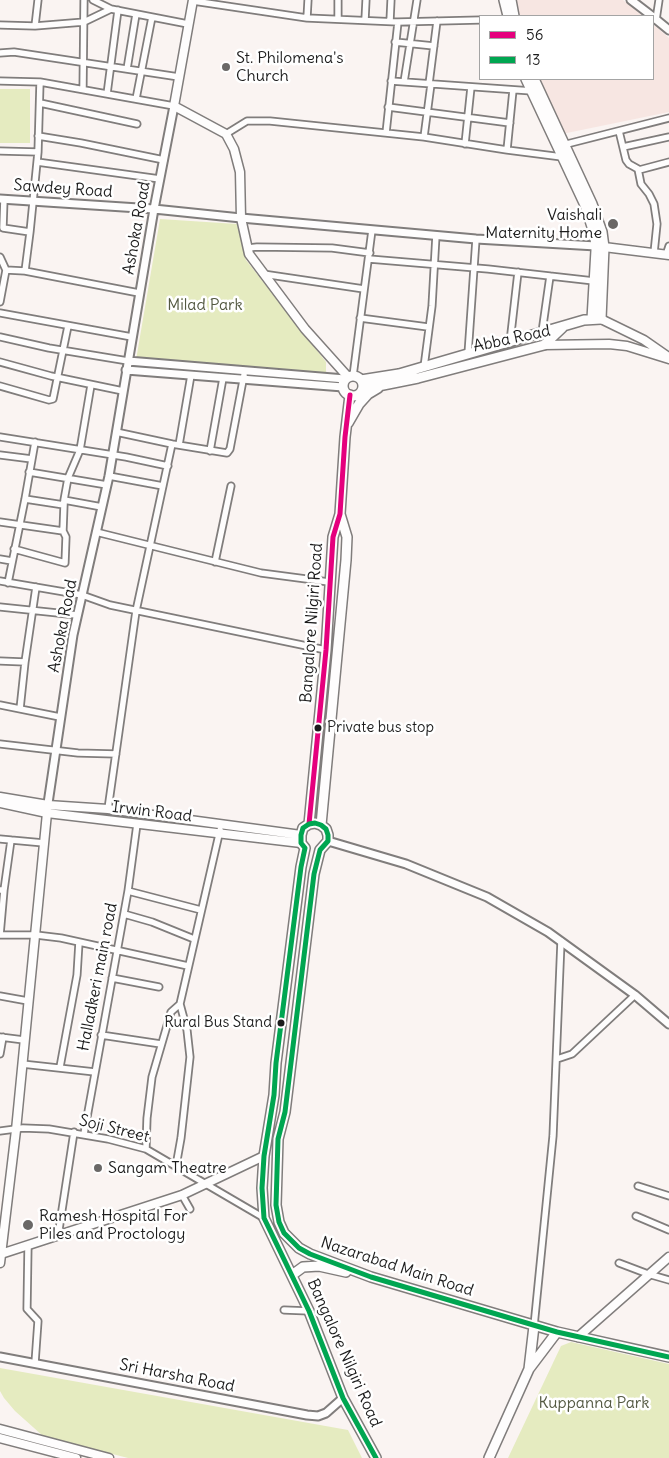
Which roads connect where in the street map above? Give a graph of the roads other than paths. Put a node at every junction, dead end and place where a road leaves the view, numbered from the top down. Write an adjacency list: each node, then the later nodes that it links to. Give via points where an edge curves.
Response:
1 (38, 0): 34 (street)
2 (84, 0): 29 (street)
3 (93, 0): 14 (street)
4 (193, 0): 22 (street); 32 (main road, Ashoka Road)
5 (308, 0): 22 (street)
6 (338, 0): 23 (street)
7 (366, 0): 25 (street)
8 (391, 0): 30 (street)
9 (417, 0): 27 (street)
10 (504, 0): 17 (main road)
11 (511, 0): 18 (main road)
12 (631, 0): 19 (street)
13 (659, 0): 20 (street)
14 (111, 9): 15 (street); 29 (street)
15 (118, 10): 16 (street); 41 (street)
16 (136, 14): 21 (street); 42 (street)
17 (508, 15)
18 (514, 15)
19 (649, 15)
20 (654, 15)
21 (152, 17): 32 (street); 43 (street)
22 (308, 18): 23 (street)
23 (338, 19): 25 (street)
24 (654, 19): 35 (street)
25 (365, 20): 30 (street)
26 (479, 20): 28 (street)
27 (414, 21): 28 (street); 31 (street); 37 (street)
28 (437, 21): 38 (street)
29 (84, 22): 34 (street); 40 (street)
30 (390, 22): 31 (street)
31 (398, 22): 36 (street)
32 (188, 24): 44 (main road, Ashoka Road)
33 (0, 25): 34 (street)
34 (35, 26)
35 (669, 30)
36 (396, 42): 37 (street); 48 (street)
37 (411, 44): 38 (street); 50 (street)
38 (434, 46): 51 (street)
39 (0, 53): 40 (street, via 14,52)
40 (83, 62): 41 (street); 53 (street)
41 (110, 66): 42 (street); 56 (street)
42 (127, 69): 43 (street)
43 (141, 71): 44 (street); 57 (street)
44 (179, 77): 59 (main road, Ashoka Road)
45 (526, 80): 55 (main road)
46 (534, 80): 73 (main road)
47 (0, 81): 49 (street)
48 (391, 81): 50 (street); 60 (street)
49 (40, 82): 53 (street); 58 (street)
50 (404, 82): 51 (street)
51 (430, 84): 52 (street); 61 (street)
52 (471, 87): 54 (street); 62 (street)
53 (83, 89): 56 (street)
54 (513, 90): 55 (street); 64 (street)
55 (532, 91): 73 (main road)
56 (107, 94): 57 (street)
57 (136, 99): 59 (street)
58 (40, 103): 65 (street); 69 (street)
59 (174, 106): 68 (main road); 79 (street, Ashoka Road)
60 (388, 107): 61 (street); 67 (street)
61 (427, 112): 62 (street); 70 (street)
62 (468, 117): 64 (street); 72 (street)
63 (669, 118): 66 (street)
64 (510, 123): 75 (street)
65 (137, 124)
66 (619, 131): 73 (street); 74 (street)
67 (386, 133): 68 (street, via 248,121); 70 (street)
68 (226, 134): 87 (main road, via 240,172)
69 (38, 136): 77 (street); 79 (street)
70 (424, 137): 72 (street)
71 (669, 137): 74 (street)
72 (465, 144): 75 (street)
73 (562, 145): 78 (main road); 93 (main road, via 592,204 602,232)
74 (623, 147): 82 (street, via 629,164)
75 (507, 150): 78 (street)
76 (0, 151): 77 (street)
77 (38, 152): 80 (street)
78 (562, 156): 93 (main road)
79 (164, 160): 83 (street, Ashoka Road)
80 (37, 162): 83 (street); 85 (street)
81 (669, 162): 82 (street)
82 (639, 170): 96 (street, via 641,184 650,194 656,212)
83 (160, 179): 86 (street, Ashoka Road)
84 (2, 199): 85 (street, Sawdey Road); 89 (street, via 3,228)
85 (33, 201): 86 (street, Sawdey Road); 89 (street)
86 (154, 209): 87 (street, Sawdey Road); 110 (street, Ashoka Road)
87 (241, 218): 88 (street, Sawdey Road); 94 (main road)
88 (372, 230): 90 (street, Sawdey Road); 95 (street)
89 (30, 232): 103 (street)
90 (436, 235): 91 (street, Sawdey Road); 100 (street)
91 (476, 239): 93 (street, Sawdey Road); 101 (street)
92 (669, 246): 97 (street)
93 (600, 247): 96 (main road); 107 (main road); 114 (main road)
94 (248, 248): 95 (street, via 332,248); 105 (main road)
95 (370, 252): 99 (street)
96 (654, 253): 97 (main road)
97 (668, 255)
98 (0, 257): 102 (street)
99 (369, 260): 100 (street); 108 (street)
100 (434, 264): 101 (street); 117 (street)
101 (474, 267): 104 (street); 124 (street)
102 (6, 270): 103 (street); 109 (street)
103 (25, 271): 110 (street)
104 (518, 272): 106 (street); 121 (street)
105 (263, 274): 108 (street); 135 (main road, via 305,329)
106 (550, 276): 107 (street); 118 (street)
107 (594, 280): 114 (main road)
108 (364, 289): 113 (street)
109 (1, 290): 111 (street)
110 (139, 293): 120 (street, Ashoka Road)
111 (0, 302)
112 (0, 313): 115 (street)
113 (360, 318): 117 (street); 135 (street)
114 (596, 319): 116 (main road); 125 (main road, Abba Road, via 644,340)
115 (68, 326): 120 (street); 123 (street)
116 (564, 326): 118 (main road); 122 (main road)
117 (428, 327): 128 (street)
118 (542, 332): 121 (main road)
119 (0, 337): 123 (street)
120 (132, 337): 126 (street, Ashoka Road)
121 (510, 342): 124 (main road)
122 (544, 345): 125 (main road, Abba Road, via 609,344); 136 (main road, Abba Road)
123 (64, 351): 126 (street); 132 (street)
124 (468, 354): 128 (main road)
125 (669, 358)
126 (128, 361): 129 (street, Ashoka Road); 130 (street)
127 (0, 362): 132 (street)
128 (424, 367): 135 (main road, via 394,376)
129 (126, 370): 131 (street); 139 (street, Ashoka Road)
130 (245, 371): 134 (street); 135 (street)
131 (191, 376): 133 (street); 146 (street)
132 (59, 378): 137 (street); 138 (street, via 55,396 49,400)
133 (223, 378): 134 (street); 148 (street)
134 (244, 379): 135 (street); 148 (street, via 230,449 224,453)
135 (352, 381): 136 (main road, Abba Road); 140 (main road, via 346,394); 140 (main road, via 359,394)
136 (390, 383): 141 (main road, via 368,394)
137 (92, 385): 139 (street); 147 (street)
138 (0, 386)
139 (123, 391): 142 (street, Ashoka Road)
140 (350, 396): 141 (main road, Bangalore Nilgiri Road)
141 (346, 428): 162 (main road, Bangalore Nilgiri Road)
142 (116, 432): 145 (street); 150 (street, Ashoka Road)
143 (0, 437): 144 (street)
144 (35, 442): 147 (street); 151 (street)
145 (172, 444): 146 (street); 152 (street)
146 (179, 445): 148 (street)
147 (80, 450): 150 (street); 155 (street)
148 (210, 451)
149 (0, 455): 151 (street)
150 (112, 455): 152 (street); 154 (street, Ashoka Road)
151 (32, 459): 153 (street)
152 (168, 466): 157 (street)
153 (29, 472): 155 (street); 159 (street)
154 (109, 476): 156 (street, Ashoka Road); 157 (street)
155 (68, 478): 156 (street); 160 (street)
156 (107, 485): 161 (street, Ashoka Road)
157 (163, 486): 167 (street)
158 (231, 486): 171 (street)
159 (26, 499): 160 (street); 164 (street)
160 (64, 502): 161 (street); 165 (street)
161 (102, 507): 166 (street, Ashoka Road)
162 (340, 514): 174 (main road, Bangalore Nilgiri Road, via 333,537); 197 (main road, via 347,537)
163 (0, 522): 164 (street)
164 (20, 524): 165 (street); 168 (street)
165 (63, 531): 168 (street, via 66,537 65,562)
166 (96, 532): 167 (street); 176 (street, Ashoka Road)
167 (149, 546): 171 (street); 179 (street)
168 (14, 549): 170 (street)
169 (0, 560): 170 (street)
170 (12, 562): 173 (street)
171 (215, 562): 174 (street, via 261,573)
172 (0, 581): 173 (street)
173 (8, 582): 175 (street)
174 (329, 582): 181 (main road, Bangalore Nilgiri Road)
175 (36, 587): 176 (street); 178 (street)
176 (82, 595): 179 (street); 180 (street, Ashoka Road)
177 (0, 607): 178 (street)
178 (32, 610): 180 (street); 183 (street)
179 (136, 611): 181 (street); 189 (street)
180 (77, 615): 186 (street, Ashoka Road)
181 (326, 650): 196 (main road, Bangalore Nilgiri Road)
182 (0, 661): 183 (street)
183 (25, 662): 185 (street)
184 (0, 705): 185 (street)
185 (20, 709): 186 (street)
186 (60, 717): 188 (street, Ashoka Road)
187 (0, 744): 188 (street)
188 (56, 750): 189 (street); 192 (street, Ashoka Road)
189 (116, 754): 193 (street)
190 (0, 797): 192 (main road, Irwin Road)
191 (0, 804): 192 (main road, Irwin Road)
192 (48, 809): 193 (main road, Irwin Road); 194 (main road, Irwin Road); 203 (main road, Ashoka Road)
193 (108, 809): 195 (main road, Irwin Road)
194 (137, 824): 198 (main road, Irwin Road); 207 (street, Halladkeri main road)
195 (222, 824): 198 (street); 202 (main road, Irwin Road)
196 (309, 824): 197 (main road); 202 (main road, Bangalore Nilgiri Road, via 304,828)
197 (321, 825): 201 (main road, via 326,829)
198 (219, 834): 202 (main road, Irwin Road); 208 (street)
199 (0, 839): 200 (street)
200 (11, 840): 203 (street); 205 (street)
201 (328, 841): 214 (street, via 406,864 487,896); 256 (main road, Nazarabad Main Road, via 320,850 314,874 285,1112 278,1139 276,1205 284,1233 299,1248)
202 (302, 842): 238 (main road, Bangalore Nilgiri Road, via 274,1096)
203 (44, 843): 211 (main road, Ashoka Road)
204 (0, 862): 205 (street)
205 (7, 863): 206 (street)
206 (2, 890): 210 (street)
207 (128, 891): 208 (street); 209 (street, Halladkeri main road)
208 (201, 910): 212 (street)
209 (124, 914): 212 (street); 215 (street, Halladkeri main road)
210 (0, 935): 211 (street)
211 (36, 935): 213 (street); 221 (main road, Ashoka Road)
212 (194, 939): 216 (street)
213 (79, 942): 215 (street); 231 (street, via 77,975)
214 (561, 942): 219 (street); 229 (street)
215 (117, 951): 216 (street); 217 (street, Halladkeri main road)
216 (188, 966): 222 (street)
217 (112, 978): 218 (street); 224 (street, Halladkeri main road)
218 (159, 987)
219 (635, 995): 223 (street); 229 (street, via 572,1054)
220 (0, 996): 221 (street)
221 (28, 1001): 226 (main road, Ashoka Road)
222 (180, 1004): 227 (street, via 171,1012); 239 (street, via 190,1057)
223 (669, 1024)
224 (101, 1035): 227 (street); 232 (street, Halladkeri main road)
225 (1, 1037): 226 (street); 228 (street)
226 (24, 1040): 230 (main road, Ashoka Road)
227 (161, 1044): 237 (street, via 152,1077)
228 (0, 1054)
229 (557, 1059): 260 (street, via 553,1136)
230 (22, 1064): 231 (street); 233 (main road, Ashoka Road)
231 (60, 1067): 232 (street)
232 (95, 1072): 236 (street, Halladkeri main road)
233 (16, 1130): 234 (street, Soji Street); 235 (street, Soji Street); 250 (main road, Ashoka Road)
234 (0, 1131)
235 (74, 1132): 236 (street, Soji Street); 248 (street)
236 (84, 1134): 237 (street, Soji Street)
237 (146, 1149): 239 (street, Soji Street)
238 (264, 1156): 240 (main road); 246 (main road, Bangalore Nilgiri Road)
239 (176, 1166): 240 (street, Soji Street)
240 (204, 1184): 242 (main road); 246 (street, Soji Street)
241 (638, 1186): 243 (street)
242 (182, 1195): 244 (street); 248 (main road)
243 (669, 1196)
244 (190, 1209)
245 (636, 1216): 247 (street)
246 (264, 1218): 255 (main road, Bangalore Nilgiri Road)
247 (669, 1230)
248 (58, 1236): 249 (main road)
249 (28, 1246): 250 (main road); 265 (street, via 27,1309 38,1321)
250 (1, 1254): 252 (main road, Ashoka Road)
251 (669, 1257): 254 (main road)
252 (0, 1263)
253 (619, 1263): 254 (street)
254 (648, 1274): 257 (street); 262 (main road)
255 (292, 1275): 256 (main road, via 303,1267 319,1266); 259 (main road, Bangalore Nilgiri Road)
256 (371, 1276): 260 (main road, Nazarabad Main Road)
257 (669, 1280)
258 (284, 1310): 259 (street)
259 (309, 1311): 267 (main road, Bangalore Nilgiri Road)
260 (534, 1326): 261 (main road, Nazarabad Main Road); 266 (main road)
261 (557, 1332): 262 (main road, Nazarabad Main Road); 266 (main road)
262 (578, 1337): 264 (main road)
263 (0, 1357): 265 (street, Sri Harsha Road)
264 (669, 1357)
265 (35, 1363): 267 (street, Sri Harsha Road, via 307,1415 326,1413)
266 (529, 1369): 273 (main road)
267 (343, 1398): 272 (main road, Bangalore Nilgiri Road)
268 (0, 1429): 271 (main road)
269 (0, 1438): 270 (main road)
270 (76, 1458)
271 (108, 1458)
272 (376, 1458)
273 (489, 1458)

